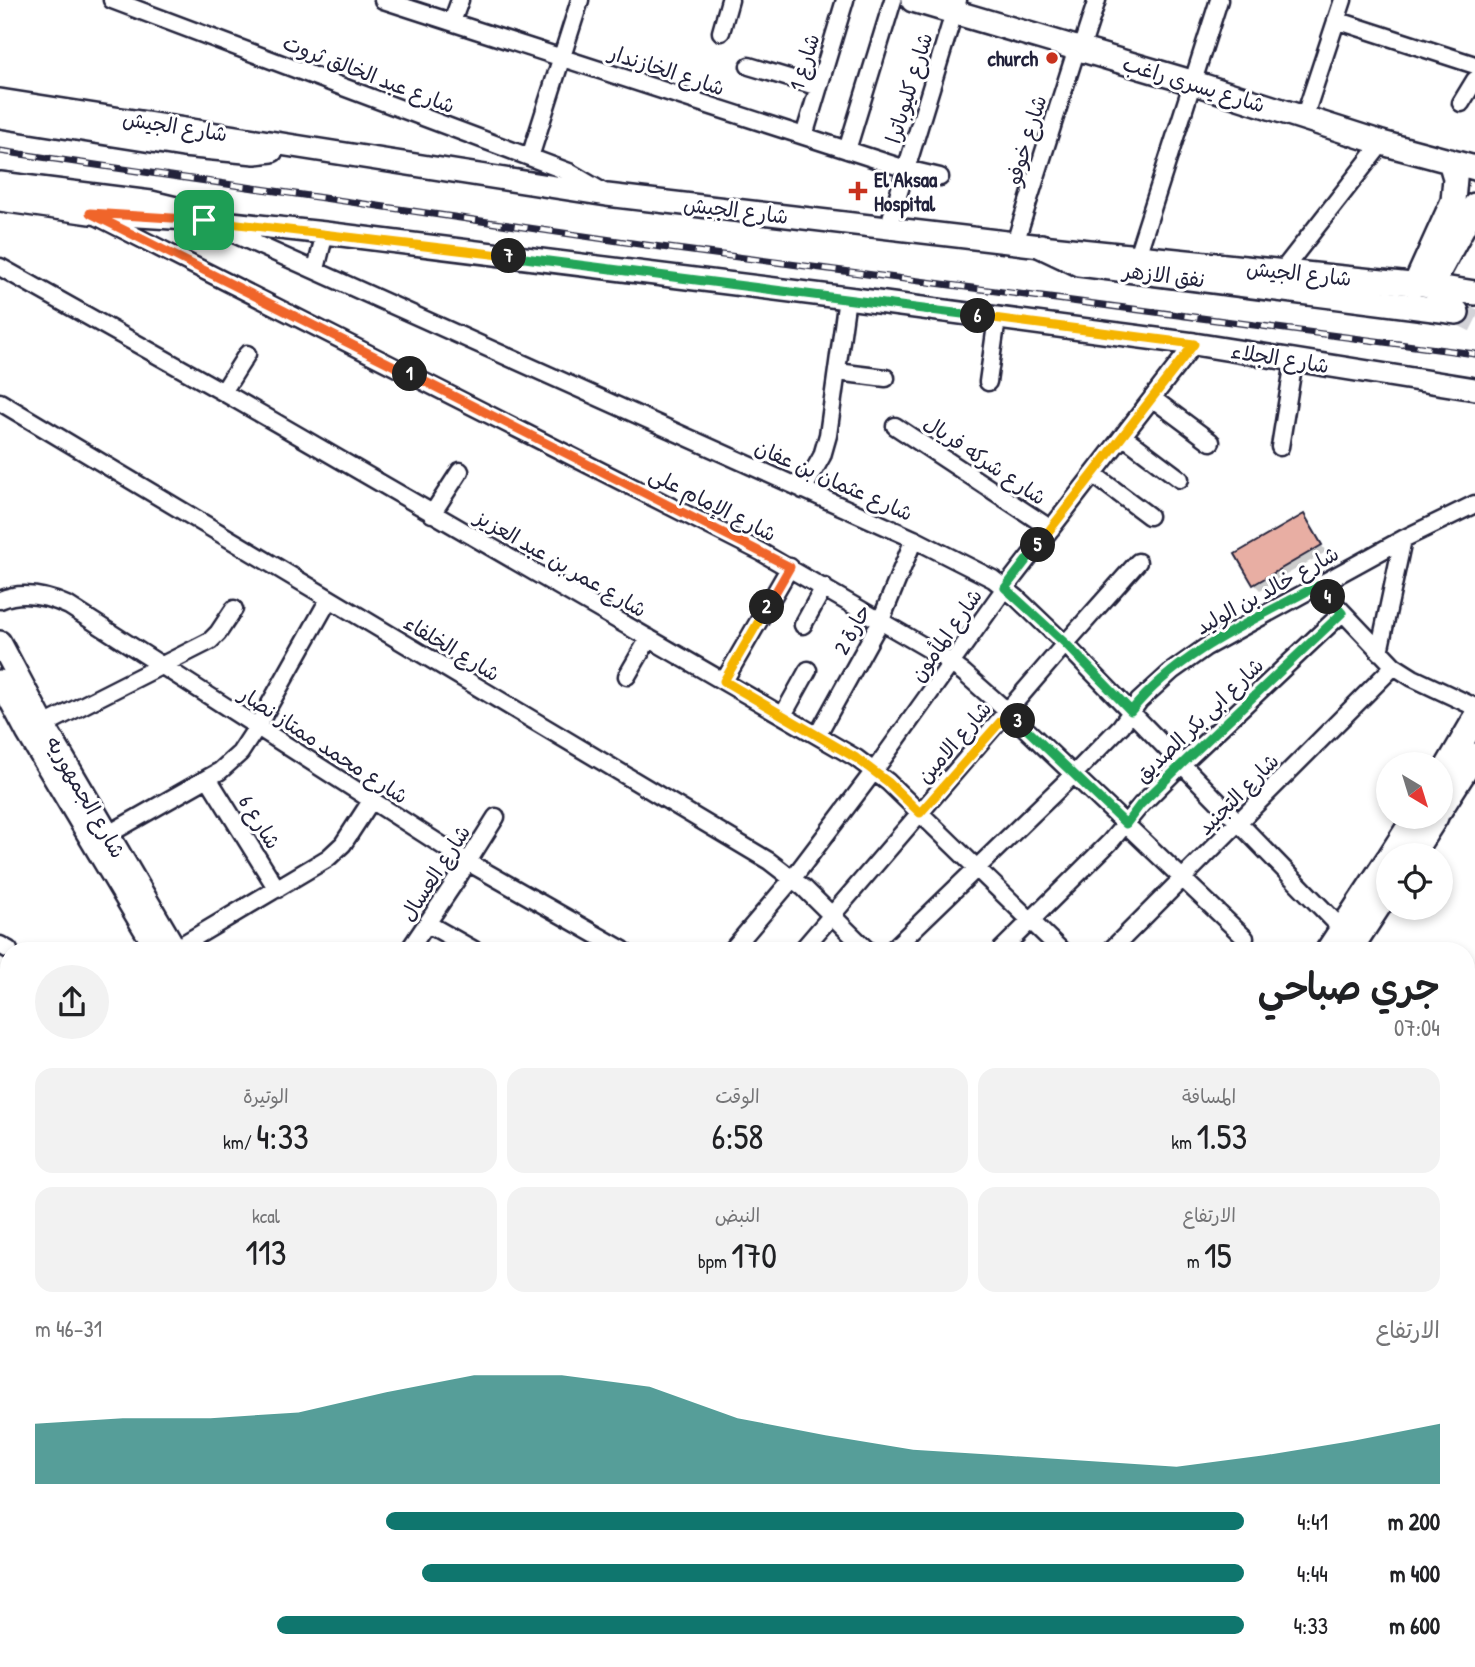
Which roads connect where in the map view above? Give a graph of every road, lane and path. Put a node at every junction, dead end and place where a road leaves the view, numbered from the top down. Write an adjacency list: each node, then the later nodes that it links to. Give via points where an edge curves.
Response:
1 (113, 0): 31 (street, شارع عبد الخالق ثروت)
2 (383, 0): 14 (street, شارع الخازندار)
3 (460, 0): 14 (street)
4 (580, 0): 17 (street)
5 (730, 0): 15 (street)
6 (845, 0): 22 (street, شارع 1)
7 (893, 0): 30 (street)
8 (913, 0): 12 (main road, شارع يسرى راغب)
9 (1097, 0): 16 (street, شارع خوفو)
10 (1219, 0): 21 (street)
11 (1343, 0): 13 (street)
12 (956, 6): 16 (main road, شارع يسرى راغب); 34 (street, شارع كليوباترا)
13 (1336, 20): 18 (street); 26 (street)
14 (452, 22): 17 (street, شارع الخازندار)
15 (721, 32)
16 (1079, 49): 21 (main road, شارع يسرى راغب); 44 (street, شارع خوفو)
17 (561, 58): 27 (street, شارع الخازندار); 31 (street)
18 (1475, 65)
19 (749, 66): 22 (street)
20 (1475, 80): 24 (street)
21 (1191, 82): 26 (main road, شارع يسرى راغب); 46 (street)
22 (819, 87): 27 (street, شارع 1)
23 (0, 100): 29 (street, شارع الجيش)
24 (1461, 103)
25 (0, 117): 29 (street, via 254,153)
26 (1304, 118): 28 (main road, شارع يسرى راغب)
27 (804, 136): 30 (street, شارع الخازندار)
28 (1382, 143): 32 (main road, شارع يسرى راغب); 49 (street)
29 (301, 145): 37 (street, شارع الجيش)
30 (847, 150): 34 (street, شارع الخازندار)
31 (530, 157): 37 (street, شارع عبد الخالق ثروت, via 569,172)
32 (1450, 161): 33 (main road, شارع يسرى راغب); 50 (main road, via 1455,178 1453,201)
33 (1475, 168)
34 (906, 169): 35 (street, شارع الخازندار); 42 (street, شارع كليوباترا)
35 (940, 177)
36 (0, 183): 41 (street, via 169,205)
37 (607, 195): 42 (street, شارع الجيش)
38 (0, 200): 40 (street, شارع الجلاء)
39 (1475, 205): 50 (main road)
40 (90, 213): 41 (street, شارع الجلاء); 80 (street, شارع الإمام على)
41 (204, 220): 43 (street, شارع الجلاء); 48 (street, شارع عثمان بن عفان)
42 (888, 228): 44 (street, شارع الجيش)
43 (325, 233): 48 (street); 52 (street, شارع الجلاء)
44 (1016, 243): 45 (street, شارع الجيش)
45 (1041, 246): 46 (street, شارع الجيش); 53 (main road, نفق الازهر, via 1079,264)
46 (1137, 256): 49 (street, شارع الجيش)
47 (0, 267): 62 (street, شارع عمر بن عبد العزيز)
48 (316, 269): 72 (street, شارع عثمان بن عفان)
49 (1282, 271): 50 (street, شارع الجيش)
50 (1423, 286): 51 (main road, شارع الجيش)
51 (1475, 293)
52 (848, 298): 54 (street, شارع الجلاء); 58 (street)
53 (1457, 312)
54 (997, 318): 55 (street, شارع الجلاء); 60 (street)
55 (1194, 344): 57 (street, شارع الجلاء); 63 (street, شارع المأمون)
56 (247, 354): 62 (street)
57 (1294, 361): 61 (street, شارع الجلاء); 68 (street)
58 (837, 372): 59 (street); 72 (street, via 826,446)
59 (886, 378)
60 (988, 382)
61 (1474, 390)
62 (223, 392): 74 (street, شارع عمر بن عبد العزيز)
63 (1152, 398): 66 (street, شارع المأمون); 67 (street)
64 (0, 402): 84 (street, شارع الخلفاء)
65 (895, 426): 76 (street, شارع شركه فريال)
66 (1123, 436): 70 (street, شارع المأمون); 71 (street)
67 (1210, 442)
68 (1280, 447)
69 (460, 471): 74 (street)
70 (1093, 474): 75 (street); 76 (street, شارع المأمون)
71 (1180, 479)
72 (803, 490): 77 (street, شارع عثمان بن عفان)
73 (1475, 504): 78 (street, شارع خالد بن الوليد)
74 (432, 514): 90 (street, شارع عمر بن عبد العزيز)
75 (1149, 516)
76 (1051, 529): 83 (street, شارع المأمون)
77 (914, 539): 83 (street, شارع عثمان بن عفان, via 981,571); 88 (street, حارة 2)
78 (1403, 539): 81 (street, شارع خالد بن الوليد); 93 (street)
79 (1138, 562): 92 (street, شارع الامين)
80 (790, 567): 82 (street, شارع الإمام على); 100 (street)
81 (1317, 586): 87 (street); 102 (street, شارع خالد بن الوليد, via 1188,658)
82 (824, 587): 88 (street, شارع الإمام على); 89 (street)
83 (1005, 588): 92 (street, شارع عثمان بن عفان); 94 (street, شارع المأمون)
84 (329, 599): 106 (street); 124 (street, شارع الخلفاء)
85 (0, 600): 95 (street, شارع محمد ممتاز نصار, via 24,594 55,600)
86 (234, 609): 95 (street, via 213,639)
87 (1342, 613): 93 (street); 111 (street, شارع ابى بكر الصديق)
88 (881, 620): 94 (street, شارع الإمام على); 108 (street, حارة 2)
89 (803, 625)
90 (649, 638): 98 (street); 100 (street, شارع عمر بن عبد العزيز)
91 (0, 642): 105 (street, شارع الجمهوريه)
92 (1065, 643): 102 (street, شارع عثمان بن عفان); 103 (street, شارع الامين)
93 (1379, 652): 96 (street)
94 (952, 665): 103 (street, شارع الإمام على); 112 (street, شارع المأمون)
95 (161, 666): 105 (street); 106 (street, شارع محمد ممتاز نصار)
96 (1394, 666): 101 (street); 119 (street, شارع التجنيد)
97 (808, 670): 104 (street)
98 (627, 676)
99 (0, 681): 133 (street, شارع الجمهوريه, via 34,744)
100 (724, 681): 104 (street, شارع عمر بن عبد العزيز)
101 (1475, 706)
102 (1131, 711): 111 (street, شارع عثمان بن عفان); 113 (street, شارع خالد بن الوليد)
103 (1009, 712): 113 (street, شارع الإمام على); 117 (street, شارع الامين)
104 (783, 715): 108 (street, شارع عمر بن عبد العزيز)
105 (44, 725): 121 (street, شارع الجمهوريه)
106 (257, 727): 114 (street, via 240,753); 116 (street, شارع محمد ممتاز نصار)
107 (1473, 727): 110 (main road)
108 (818, 734): 112 (street, شارع عمر بن عبد العزيز)
109 (1475, 755): 115 (main road)
110 (1453, 759)
111 (1182, 764): 119 (street, شارع عثمان بن عفان); 120 (street, شارع ابى بكر الصديق)
112 (874, 771): 117 (street, شارع عمر بن عبد العزيز); 124 (street, شارع المأمون)
113 (1074, 774): 120 (street, شارع الإمام على); 123 (street, شارع خالد بن الوليد)
114 (208, 778): 121 (street); 127 (street, شارع 6)
115 (1453, 790)
116 (370, 800): 122 (street, شارع محمد ممتاز نصار); 127 (street, via 336,852)
117 (920, 813): 123 (street, شارع عمر بن عبد العزيز); 129 (street, شارع الامين)
118 (496, 817): 122 (street, شارع العسال)
119 (1239, 823): 125 (street, شارع التجنيد); 146 (street, شارع عثمان بن عفان)
120 (1126, 824): 125 (street, شارع الإمام على); 130 (street, شارع ابى بكر الصديق)
121 (107, 835): 134 (street, شارع الجمهوريه)
122 (468, 862): 131 (street, شارع العسال); 138 (street, شارع محمد ممتاز نصار)
123 (976, 868): 130 (street, شارع عمر بن عبد العزيز); 142 (street, شارع خالد بن الوليد)
124 (793, 878): 129 (street, شارع الخلفاء); 139 (street, شارع المأمون)
125 (1183, 878): 132 (street, شارع الإمام على); 145 (street, شارع التجنيد)
126 (1376, 886): 147 (main road)
127 (277, 889): 135 (street)
128 (1376, 907): 148 (main road)
129 (832, 915): 140 (street, شارع الامين); 141 (street, شارع الخلفاء)
130 (1031, 921): 143 (street, شارع ابى بكر الصديق); 144 (street, شارع عمر بن عبد العزيز)
131 (428, 924): 136 (street, شارع العسال); 137 (street)
132 (1245, 938)
133 (164, 942)
134 (165, 942)
135 (183, 942)
136 (415, 942)
137 (460, 942)
138 (604, 942)
139 (739, 942)
140 (809, 942)
141 (859, 942)
142 (900, 942)
143 (1009, 942)
144 (1053, 942)
145 (1119, 942)
146 (1345, 942)
147 (1349, 942)
148 (1350, 942)

